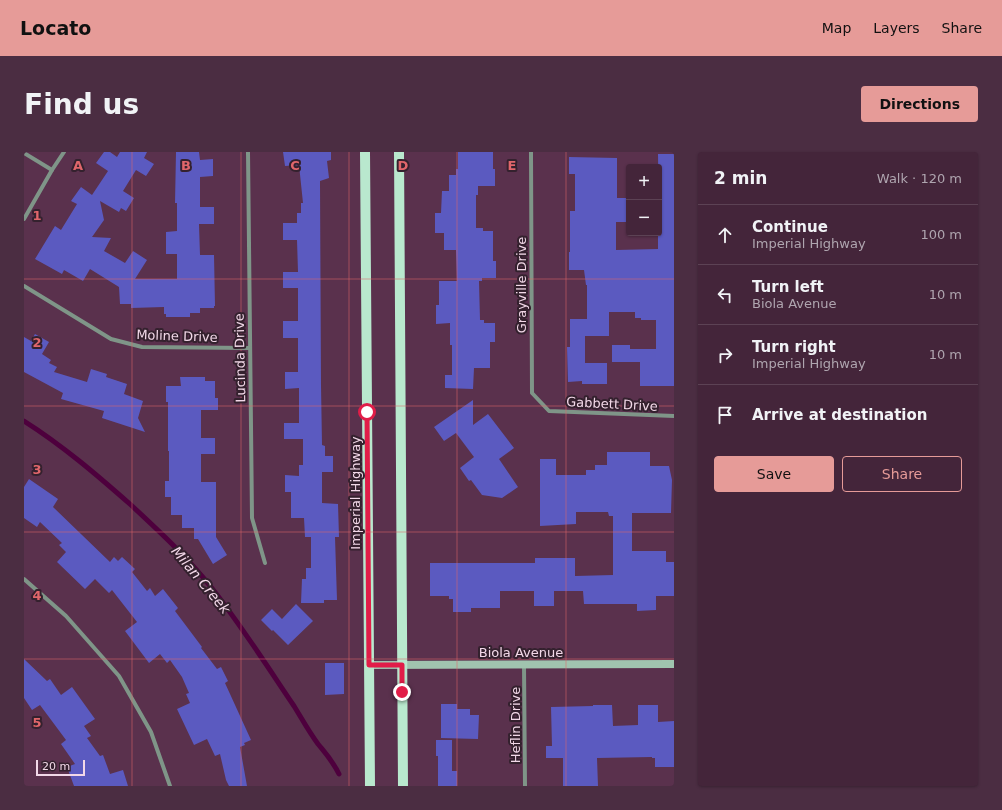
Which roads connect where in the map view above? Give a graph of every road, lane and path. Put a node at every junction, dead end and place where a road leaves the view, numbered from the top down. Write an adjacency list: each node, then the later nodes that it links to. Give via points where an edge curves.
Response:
1 (64, 152): 7 (street)
2 (248, 152): 10 (street, Lucinda Drive)
3 (365, 152): 16 (main road, Imperial Highway)
4 (399, 152): 17 (main road)
5 (531, 152): 11 (street, Grayville Drive, via 532,393)
6 (24, 153): 7 (street)
7 (52, 170): 8 (street)
8 (24, 219)
9 (24, 286): 10 (street, Moline Drive, via 111,339 142,347)
10 (250, 348): 13 (street, Lucinda Drive, via 252,518)
11 (549, 411): 12 (street, Gabbett Drive)
12 (674, 416)
13 (265, 563)
14 (24, 579): 19 (street, via 66,616 119,676 151,732)
15 (674, 664): 18 (street, Biola Avenue)
16 (369, 665): 17 (street, Biola Avenue); 20 (main road, Imperial Highway)
17 (402, 665): 18 (street, Biola Avenue); 21 (main road)
18 (524, 665): 22 (street, Heflin Drive)
19 (170, 786)
20 (370, 786)
21 (403, 786)
22 (525, 786)

